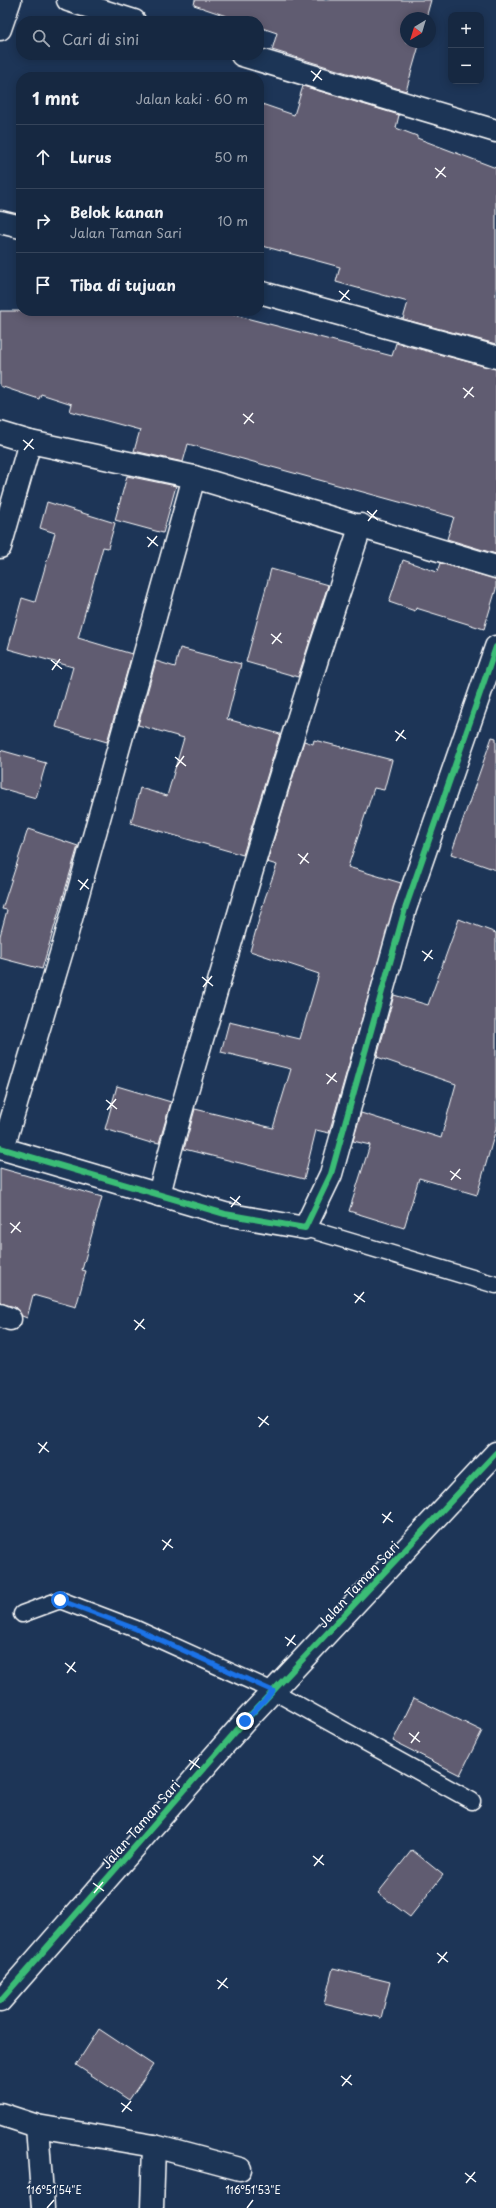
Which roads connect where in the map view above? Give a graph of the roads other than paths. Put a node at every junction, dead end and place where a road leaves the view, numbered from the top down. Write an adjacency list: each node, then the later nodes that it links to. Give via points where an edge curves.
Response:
1 (10, 0): 4 (street)
2 (68, 0): 3 (street)
3 (118, 16)
4 (0, 29)
5 (259, 60): 6 (street)
6 (496, 131)
7 (0, 222): 8 (street)
8 (16, 226)
9 (264, 293): 10 (street)
10 (496, 357)
11 (0, 432): 12 (street)
12 (30, 442): 13 (street); 15 (street)
13 (194, 478): 14 (street); 18 (street, via 64,944)
14 (361, 526): 16 (street); 19 (street, via 322,641 240,910 173,1137)
15 (0, 547)
16 (496, 567)
17 (496, 647): 20 (street, via 405,909 331,1174)
18 (1, 1148): 19 (street)
19 (159, 1195): 20 (street, via 225,1214)
20 (305, 1228): 21 (lane)
21 (496, 1285)
22 (496, 1453): 24 (street, Jalan Taman Sari)
23 (22, 1614): 24 (lane, via 60,1600 136,1629)
24 (273, 1691): 25 (lane); 26 (street, Jalan Taman Sari)
25 (472, 1800)
26 (0, 2002)
27 (0, 2114): 28 (street)
28 (37, 2126): 29 (street); 31 (street)
29 (154, 2146): 30 (street); 32 (street)
30 (240, 2169)
31 (43, 2208)
32 (152, 2208)

